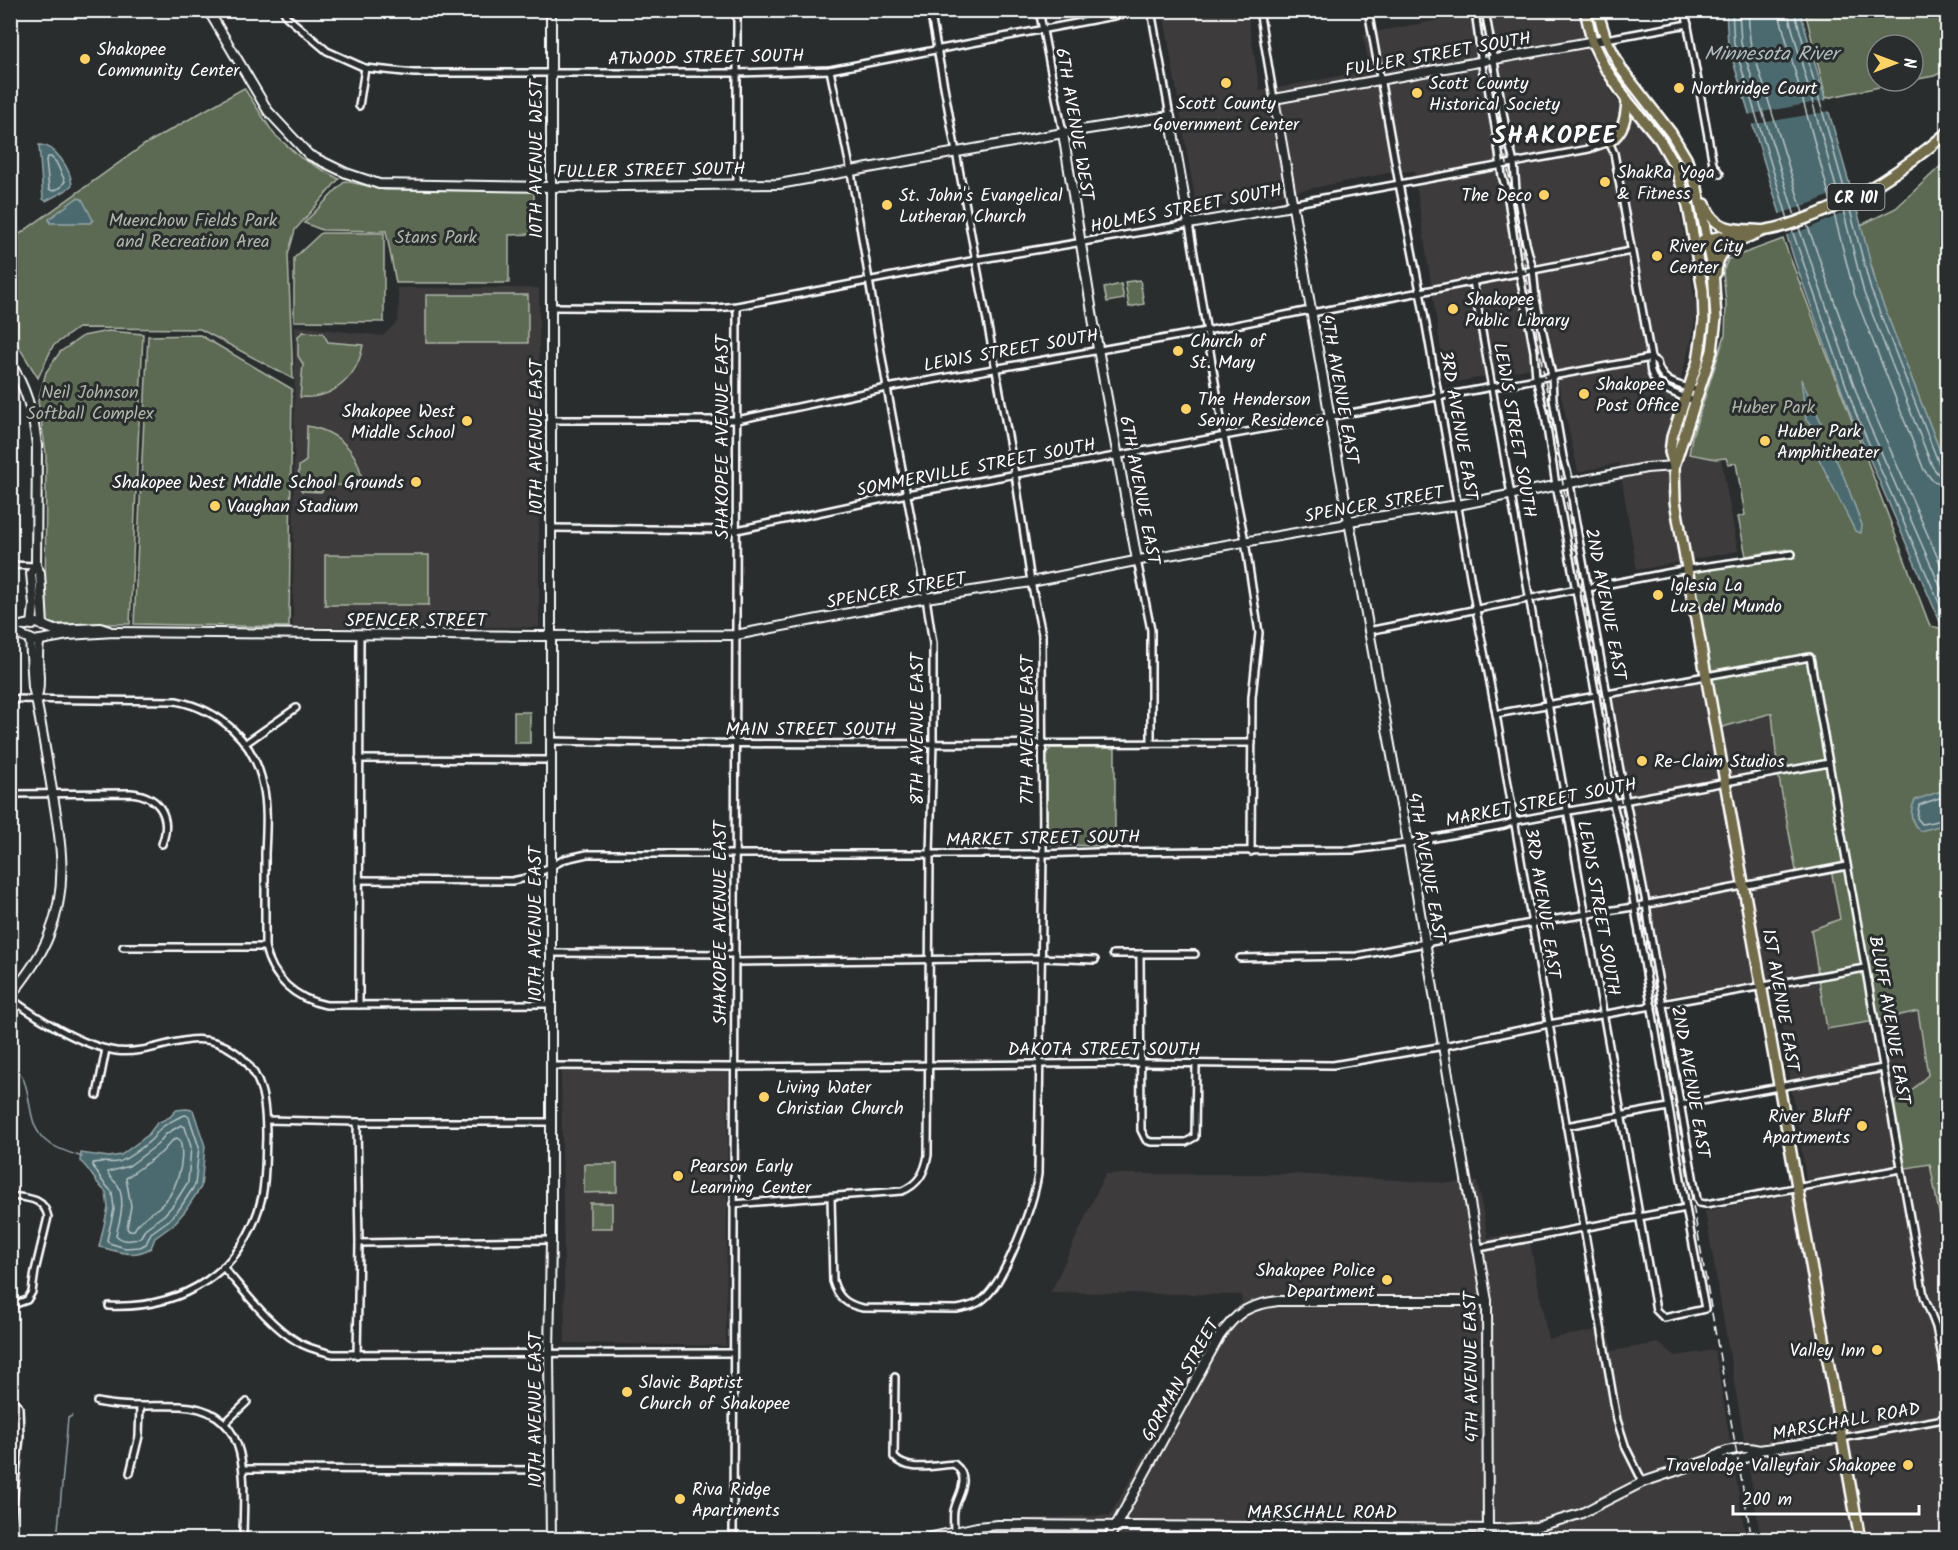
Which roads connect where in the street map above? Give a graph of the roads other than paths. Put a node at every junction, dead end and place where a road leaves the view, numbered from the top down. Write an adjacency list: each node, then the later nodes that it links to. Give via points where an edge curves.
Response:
1 (208, 10): 43 (street, FULLER STREET SOUTH, via 268,111 309,155 379,184)
2 (283, 10): 23 (street, ATWOOD STREET SOUTH, via 327,51)
3 (551, 10): 26 (street, 10TH AVENUE WEST)
4 (737, 10): 25 (street)
5 (930, 10): 20 (street, 7TH AVENUE EAST)
6 (1040, 10): 17 (street, 6TH AVENUE WEST)
7 (1145, 10): 17 (street, ATWOOD STREET SOUTH)
8 (1151, 10): 31 (street)
9 (1259, 10): 28 (street)
10 (1368, 10): 27 (street, 3RD AVENUE EAST)
11 (1475, 10): 22 (street, 2ND AVENUE EAST)
12 (1485, 10): 21 (street, 2ND AVENUE EAST)
13 (1584, 10): 19 (main road, 1ST AVENUE EAST)
14 (1597, 10): 18 (main road, 1ST AVENUE EAST)
15 (1685, 10): 16 (street)
16 (1688, 24): 18 (street); 40 (street, via 1713,164)
17 (1043, 30): 20 (street, ATWOOD STREET SOUTH); 33 (street, 6TH AVENUE WEST)
18 (1606, 39): 19 (street, FULLER STREET SOUTH); 39 (main road, 1ST AVENUE EAST, via 1627,77 1671,133)
19 (1592, 41): 21 (street, FULLER STREET SOUTH); 29 (main road, 1ST AVENUE EAST)
20 (937, 49): 24 (street, ATWOOD STREET SOUTH); 35 (street, 7TH AVENUE EAST)
21 (1494, 58): 22 (street, FULLER STREET SOUTH); 36 (street, 2ND AVENUE EAST)
22 (1481, 60): 27 (street, FULLER STREET SOUTH); 37 (street, 2ND AVENUE EAST)
23 (365, 68): 26 (street, ATWOOD STREET SOUTH, via 414,74); 30 (street)
24 (830, 70): 25 (street, ATWOOD STREET SOUTH); 38 (street, 8TH AVENUE EAST)
25 (737, 73): 26 (street, ATWOOD STREET SOUTH); 41 (street)
26 (550, 74): 43 (street, 10TH AVENUE WEST)
27 (1380, 80): 28 (street, FULLER STREET SOUTH); 42 (street, 3RD AVENUE EAST)
28 (1274, 99): 44 (street, 4TH AVENUE EAST)
29 (1627, 99): 34 (main road, via 1624,122); 51 (main road, 1ST AVENUE EAST, via 1660,140 1676,168 1686,196)
30 (358, 106)
31 (1170, 116): 33 (street, FULLER STREET SOUTH); 45 (street)
32 (1947, 132): 46 (main road, CR 101, via 1891,176 1859,195 1804,219)
33 (1063, 133): 35 (street, FULLER STREET SOUTH); 50 (street, 6TH AVENUE WEST)
34 (1609, 142): 36 (street, HOLMES STREET SOUTH); 52 (street)
35 (955, 153): 38 (street, FULLER STREET SOUTH); 53 (street, 7TH AVENUE EAST)
36 (1514, 163): 37 (street, HOLMES STREET SOUTH); 54 (street, 2ND AVENUE EAST)
37 (1500, 166): 42 (street, HOLMES STREET SOUTH); 55 (street, 2ND AVENUE EAST)
38 (851, 172): 41 (street, FULLER STREET SOUTH, via 779,184); 57 (street, 8TH AVENUE EAST)
39 (1692, 172): 46 (main road, via 1716,223 1740,230); 49 (main road, 1ST AVENUE EAST)
40 (1720, 174)
41 (737, 184): 43 (street, FULLER STREET SOUTH)
42 (1399, 184): 44 (street, HOLMES STREET SOUTH); 59 (street, 3RD AVENUE EAST)
43 (550, 187): 61 (street, 10TH AVENUE WEST)
44 (1291, 204): 45 (street, HOLMES STREET SOUTH); 62 (street, 4TH AVENUE EAST)
45 (1189, 224): 50 (street, HOLMES STREET SOUTH); 63 (street)
46 (1759, 230): 47 (main road, CR 101); 48 (main road, CR 101, via 1758,234)
47 (1719, 241): 48 (main road); 49 (main road)
48 (1738, 241): 58 (main road, CR 101, via 1717,262)
49 (1708, 242): 51 (main road); 58 (main road, 1ST AVENUE EAST)
50 (1082, 243): 53 (street, HOLMES STREET SOUTH); 64 (street, 6TH AVENUE EAST)
51 (1695, 245): 73 (main road, 1ST AVENUE EAST, via 1704,321 1698,361)
52 (1631, 250): 54 (street, LEWIS STREET SOUTH); 65 (street)
53 (976, 260): 57 (street, HOLMES STREET SOUTH); 67 (street, 7TH AVENUE EAST)
54 (1533, 270): 55 (street, LEWIS STREET SOUTH); 68 (street, 2ND AVENUE EAST)
55 (1519, 272): 56 (street, LEWIS STREET SOUTH); 69 (street, 2ND AVENUE EAST)
56 (1473, 281): 59 (street, LEWIS STREET SOUTH); 70 (street, LEWIS STREET SOUTH)
57 (870, 282): 60 (street, HOLMES STREET SOUTH); 71 (street, 8TH AVENUE EAST)
58 (1715, 288): 72 (main road, 1ST AVENUE EAST, via 1715,333)
59 (1420, 291): 62 (street, LEWIS STREET SOUTH); 74 (street, 3RD AVENUE EAST)
60 (737, 306): 61 (street, HOLMES STREET SOUTH); 78 (street, SHAKOPEE AVENUE EAST)
61 (551, 308): 77 (street, 10TH AVENUE EAST)
62 (1312, 313): 63 (street, LEWIS STREET SOUTH, via 1305,311); 76 (street, 4TH AVENUE EAST)
63 (1206, 330): 64 (street, LEWIS STREET SOUTH); 79 (street)
64 (1098, 350): 67 (street, LEWIS STREET SOUTH); 80 (street, 6TH AVENUE EAST)
65 (1651, 358): 68 (street, SOMMERVILLE STREET SOUTH); 73 (street, via 1664,378); 73 (street, via 1649,365 1656,382 1664,389)
66 (10, 363): 95 (street, via 28,399 37,446)
67 (995, 368): 71 (street, LEWIS STREET SOUTH); 82 (street, 7TH AVENUE EAST)
68 (1551, 375): 69 (street, SOMMERVILLE STREET SOUTH); 83 (street, 2ND AVENUE EAST)
69 (1536, 378): 70 (street, SOMMERVILLE STREET SOUTH); 84 (street, 2ND AVENUE EAST)
70 (1492, 387): 74 (street, SOMMERVILLE STREET SOUTH); 86 (street, LEWIS STREET SOUTH)
71 (887, 388): 78 (street, LEWIS STREET SOUTH); 85 (street, 8TH AVENUE EAST)
72 (1699, 391): 73 (street); 75 (main road, 1ST AVENUE EAST)
73 (1687, 392): 75 (street); 81 (main road, 1ST AVENUE EAST, via 1672,437 1670,452)
74 (1437, 397): 76 (street, SOMMERVILLE STREET SOUTH); 87 (street, 3RD AVENUE EAST)
75 (1695, 401): 81 (main road, 1ST AVENUE EAST)
76 (1330, 418): 79 (street, SOMMERVILLE STREET SOUTH); 88 (street, 4TH AVENUE EAST)
77 (550, 420): 78 (street, LEWIS STREET SOUTH); 89 (street, 10TH AVENUE EAST)
78 (737, 420): 90 (street, SHAKOPEE AVENUE EAST)
79 (1224, 436): 80 (street, SOMMERVILLE STREET SOUTH); 91 (street)
80 (1118, 456): 82 (street, SOMMERVILLE STREET SOUTH); 93 (street, 6TH AVENUE EAST)
81 (1674, 466): 83 (street, SPENCER STREET); 96 (main road, 1ST AVENUE EAST)
82 (1016, 474): 85 (street, SOMMERVILLE STREET SOUTH); 97 (street, 7TH AVENUE EAST)
83 (1570, 482): 84 (street, SPENCER STREET); 98 (street, 2ND AVENUE EAST)
84 (1556, 485): 86 (street, SPENCER STREET); 99 (street, 2ND AVENUE EAST)
85 (907, 494): 90 (street, SOMMERVILLE STREET SOUTH); 100 (street, 8TH AVENUE EAST)
86 (1511, 494): 87 (street, SPENCER STREET); 101 (street, LEWIS STREET SOUTH)
87 (1458, 505): 88 (street, SPENCER STREET); 102 (street, 3RD AVENUE EAST)
88 (1349, 521): 91 (street, SPENCER STREET); 106 (street, 4TH AVENUE EAST)
89 (551, 528): 90 (street, SOMMERVILLE STREET SOUTH); 111 (street, 10TH AVENUE EAST)
90 (737, 530): 110 (street, SHAKOPEE AVENUE EAST)
91 (1245, 542): 93 (street, SPENCER STREET); 127 (street, via 1260,640 1253,683)
92 (1792, 554): 96 (street)
93 (1137, 560): 97 (street, SPENCER STREET); 126 (street, 6TH AVENUE EAST, via 1151,630)
94 (10, 565): 95 (street)
95 (36, 566): 103 (street, via 31,573); 104 (street, via 40,573)
96 (1688, 569): 98 (street); 114 (main road, 1ST AVENUE EAST)
97 (1031, 582): 100 (street, SPENCER STREET); 125 (street, 7TH AVENUE EAST, via 1042,634)
98 (1588, 588): 115 (street, 2ND AVENUE EAST)
99 (1577, 589): 101 (street); 116 (street, 2ND AVENUE EAST)
100 (926, 598): 110 (street, SPENCER STREET); 124 (street, 8TH AVENUE EAST, via 933,644)
101 (1530, 599): 102 (street); 119 (street, LEWIS STREET SOUTH)
102 (1476, 610): 106 (street); 121 (street, 3RD AVENUE EAST)
103 (31, 625): 104 (street); 105 (street); 112 (street, via 27,630)
104 (43, 627): 107 (street, SPENCER STREET, via 100,628); 113 (street)
105 (10, 628)
106 (1368, 631): 139 (street, 4TH AVENUE EAST)
107 (114, 632): 109 (street, SPENCER STREET); 113 (street, SPENCER STREET)
108 (10, 634): 112 (street)
109 (360, 635): 111 (street, SPENCER STREET); 129 (street)
110 (736, 635): 111 (street, SPENCER STREET); 128 (street, SHAKOPEE AVENUE EAST)
111 (550, 636): 122 (street, 10TH AVENUE EAST)
112 (30, 639): 113 (street); 118 (street)
113 (40, 640): 118 (street)
114 (1707, 676): 115 (street); 131 (street, BLUFF AVENUE EAST, via 1810,657); 132 (main road, 1ST AVENUE EAST)
115 (1608, 694): 135 (street, 2ND AVENUE EAST)
116 (1596, 696): 119 (street); 136 (street, 2ND AVENUE EAST)
117 (10, 699): 118 (street)
118 (36, 699): 123 (street, via 183,702 213,714); 133 (street)
119 (1548, 705): 121 (street); 137 (street, LEWIS STREET SOUTH)
120 (296, 708): 123 (street)
121 (1496, 714): 138 (street, 3RD AVENUE EAST)
122 (550, 741): 128 (street, MAIN STREET SOUTH); 130 (street, 10TH AVENUE EAST)
123 (246, 743): 155 (street, via 264,787)
124 (933, 743): 125 (street, MAIN STREET SOUTH); 128 (street, MAIN STREET SOUTH); 142 (street, 8TH AVENUE EAST)
125 (1043, 744): 126 (street, MAIN STREET SOUTH); 143 (street, 7TH AVENUE EAST)
126 (1150, 744): 127 (street, MAIN STREET SOUTH)
127 (1252, 744): 141 (street)
128 (735, 745): 144 (street, SHAKOPEE AVENUE EAST)
129 (359, 759): 130 (street); 147 (street)
130 (550, 760): 145 (street, 10TH AVENUE EAST)
131 (1829, 763): 132 (street, MARKET STREET SOUTH); 146 (street, BLUFF AVENUE EAST)
132 (1726, 782): 135 (street, MARKET STREET SOUTH); 148 (main road, 1ST AVENUE EAST)
133 (53, 793): 134 (street); 140 (street, via 146,796 165,817); 168 (street, via 63,856 59,906 43,949)
134 (10, 794)
135 (1627, 800): 136 (street, MARKET STREET SOUTH); 149 (street, 2ND AVENUE EAST)
136 (1613, 804): 137 (street, MARKET STREET SOUTH); 150 (street, 2ND AVENUE EAST)
137 (1566, 812): 138 (street, MARKET STREET SOUTH); 151 (street, LEWIS STREET SOUTH)
138 (1515, 821): 139 (street, MARKET STREET SOUTH); 152 (street, 3RD AVENUE EAST)
139 (1408, 843): 141 (street, MARKET STREET SOUTH, via 1353,850); 153 (street, 4TH AVENUE EAST)
140 (162, 844)
141 (1251, 852): 143 (street, MARKET STREET SOUTH)
142 (930, 854): 143 (street, MARKET STREET SOUTH); 144 (street, MARKET STREET SOUTH); 163 (street, 8TH AVENUE EAST)
143 (1043, 854): 161 (street, 7TH AVENUE EAST)
144 (735, 855): 145 (street, MARKET STREET SOUTH, via 593,854); 157 (street, SHAKOPEE AVENUE EAST)
145 (550, 866): 147 (street, MARKET STREET SOUTH, via 531,877 512,880); 156 (street, 10TH AVENUE EAST)
146 (1847, 866): 148 (street); 166 (street, BLUFF AVENUE EAST)
147 (359, 880): 171 (street)
148 (1744, 886): 149 (street); 167 (main road, 1ST AVENUE EAST)
149 (1646, 903): 150 (street); 170 (street, 2ND AVENUE EAST)
150 (1633, 907): 151 (street); 172 (street, 2ND AVENUE EAST)
151 (1585, 914): 152 (street); 173 (street, LEWIS STREET SOUTH)
152 (1531, 923): 153 (street); 174 (street, 3RD AVENUE EAST)
153 (1426, 944): 162 (street, via 1357,956); 175 (street, 4TH AVENUE EAST)
154 (123, 946): 155 (street)
155 (265, 947): 171 (street, via 275,973 298,995 326,1005)
156 (550, 953): 157 (street); 169 (street, 10TH AVENUE EAST)
157 (735, 954): 165 (street, SHAKOPEE AVENUE EAST)
158 (1113, 954): 159 (street)
159 (1140, 954): 160 (street); 177 (street)
160 (1195, 954)
161 (1041, 958): 163 (street); 164 (street); 178 (street, 7TH AVENUE EAST)
162 (1240, 958)
163 (931, 960): 165 (street); 180 (street, 8TH AVENUE EAST)
164 (1095, 960)
165 (735, 962): 182 (street, SHAKOPEE AVENUE EAST)
166 (1865, 968): 167 (street); 183 (street, BLUFF AVENUE EAST)
167 (1761, 986): 170 (street); 184 (main road, 1ST AVENUE EAST)
168 (10, 997): 176 (street, via 50,1024)
169 (550, 1004): 171 (street); 181 (street, 10TH AVENUE EAST)
170 (1662, 1004): 186 (street, 2ND AVENUE EAST)
171 (358, 1005)
172 (1652, 1006): 173 (street, DAKOTA STREET SOUTH); 187 (street, 2ND AVENUE EAST)
173 (1603, 1015): 174 (street, DAKOTA STREET SOUTH); 188 (street, LEWIS STREET SOUTH)
174 (1549, 1024): 175 (street, DAKOTA STREET SOUTH); 192 (street, 3RD AVENUE EAST)
175 (1444, 1046): 179 (street, DAKOTA STREET SOUTH, via 1333,1065); 203 (street, 4TH AVENUE EAST)
176 (106, 1049): 185 (street); 189 (street, via 138,1051 193,1039 220,1043 252,1069 262,1088)
177 (1141, 1063): 178 (street, DAKOTA STREET SOUTH); 179 (street, DAKOTA STREET SOUTH); 179 (street, via 1141,1130 1150,1142 1186,1142 1195,1137)
178 (1039, 1064): 180 (street, DAKOTA STREET SOUTH); 196 (street, 7TH AVENUE EAST, via 1036,1190 998,1280 982,1301 957,1309 863,1308 843,1300 833,1281)
179 (1196, 1064)
180 (929, 1065): 182 (street, DAKOTA STREET SOUTH); 196 (street, 8TH AVENUE EAST, via 926,1170 912,1187 902,1191)
181 (551, 1066): 182 (street, DAKOTA STREET SOUTH); 191 (street, 10TH AVENUE EAST)
182 (735, 1067): 197 (street, SHAKOPEE AVENUE EAST)
183 (1883, 1068): 184 (street); 193 (street, BLUFF AVENUE EAST)
184 (1779, 1087): 186 (street); 194 (main road, 1ST AVENUE EAST)
185 (97, 1095)
186 (1680, 1105): 194 (street, 2ND AVENUE EAST, via 1699,1203)
187 (1668, 1107): 188 (street); 198 (street, 2ND AVENUE EAST)
188 (1621, 1116): 192 (street); 199 (street, LEWIS STREET SOUTH)
189 (266, 1120): 190 (street); 204 (street, via 261,1197 247,1235)
190 (357, 1122): 191 (street); 202 (street)
191 (551, 1122): 201 (street, 10TH AVENUE EAST)
192 (1566, 1126): 200 (street, 3RD AVENUE EAST)
193 (1901, 1169): 194 (street); 213 (street, BLUFF AVENUE EAST, via 1924,1296 1936,1327)
194 (1797, 1188): 220 (main road, 1ST AVENUE EAST)
195 (10, 1196): 206 (street, via 40,1202 46,1210 47,1224 30,1297)
196 (831, 1197): 197 (street)
197 (733, 1204): 209 (street, SHAKOPEE AVENUE EAST)
198 (1686, 1208): 199 (street); 208 (street, 2ND AVENUE EAST)
199 (1639, 1216): 200 (street); 208 (street, LEWIS STREET SOUTH, via 1656,1310 1664,1318)
200 (1584, 1226): 203 (street); 224 (street, 3RD AVENUE EAST, via 1617,1420)
201 (551, 1240): 202 (street); 210 (street, 10TH AVENUE EAST)
202 (359, 1243): 211 (street)
203 (1479, 1248): 205 (street, 4TH AVENUE EAST)
204 (223, 1267): 207 (street, via 190,1291 166,1301 135,1307); 211 (street, via 280,1329 299,1343 316,1350)
205 (1487, 1301): 225 (street, GORMAN STREET, via 1278,1301 1243,1310 1219,1337); 226 (street, 4TH AVENUE EAST)
206 (10, 1306)
207 (109, 1306)
208 (1705, 1309)
209 (733, 1353): 210 (street); 231 (street, SHAKOPEE AVENUE EAST)
210 (549, 1354): 211 (street); 222 (street, 10TH AVENUE EAST)
211 (357, 1355)
212 (895, 1377): 228 (street, via 894,1457 914,1466 958,1466 963,1486 954,1511)
213 (1947, 1386)
214 (10, 1397): 227 (street, via 19,1407 20,1437)
215 (98, 1402): 217 (street)
216 (247, 1402): 219 (street)
217 (141, 1406): 219 (street, via 198,1408); 223 (street)
218 (1947, 1412): 220 (street, MARSCHALL ROAD, via 1938,1420)
219 (225, 1424): 221 (street, via 238,1444)
220 (1842, 1438): 224 (street, MARSCHALL ROAD, via 1718,1453 1712,1459); 235 (main road, 1ST AVENUE EAST)
221 (243, 1469): 222 (street); 229 (street)
222 (550, 1470): 230 (street, 10TH AVENUE EAST)
223 (130, 1473)
224 (1643, 1482): 226 (street, MARSCHALL ROAD, via 1577,1515 1536,1527)
225 (1116, 1526): 226 (street, MARSCHALL ROAD); 228 (street, MARSCHALL ROAD, via 998,1525); 233 (street, GORMAN STREET)
226 (1488, 1528): 234 (street, 4TH AVENUE EAST)
227 (10, 1530)
228 (954, 1531): 232 (street, MARSCHALL ROAD)
229 (243, 1539)
230 (551, 1539)
231 (733, 1539)
232 (919, 1539)
233 (1108, 1539)
234 (1488, 1539)
235 (1860, 1539)

